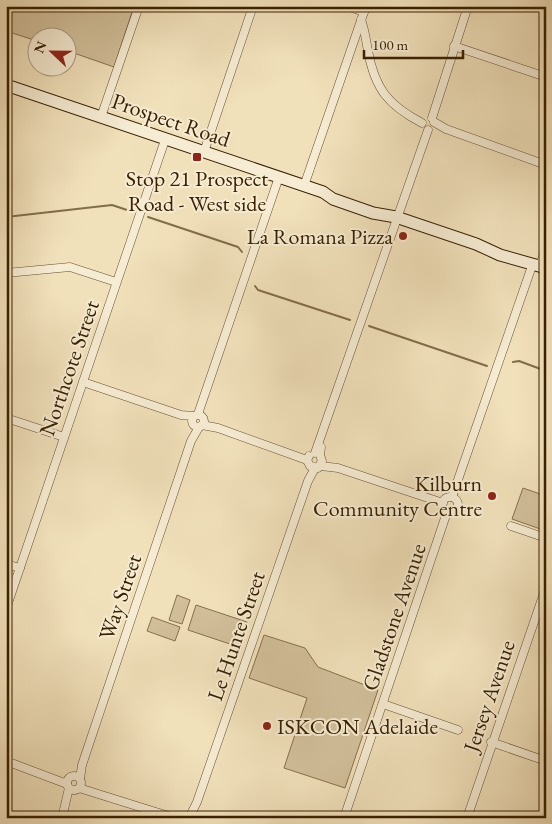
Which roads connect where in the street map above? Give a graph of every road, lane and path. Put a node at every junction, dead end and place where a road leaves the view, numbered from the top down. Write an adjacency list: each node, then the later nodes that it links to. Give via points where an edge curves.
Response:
1 (139, 6): 9 (street)
2 (253, 6): 12 (street)
3 (347, 6): 5 (street)
4 (468, 6): 6 (street, Le Hunte Street)
5 (364, 13): 10 (street, via 368,53 379,87 400,112); 15 (street)
6 (454, 46): 7 (street); 10 (street, Le Hunte Street)
7 (546, 77)
8 (6, 85): 9 (main road, Prospect Road)
9 (101, 117): 11 (main road, Prospect Road)
10 (428, 124): 13 (street); 16 (street, Le Hunte Street)
11 (165, 140): 12 (main road, Prospect Road); 20 (street, Northcote Street)
12 (204, 152): 14 (main road, Prospect Road)
13 (546, 165)
14 (279, 177): 15 (main road, Prospect Road); 23 (street, Way Street)
15 (304, 186): 16 (main road, Prospect Road, via 373,213)
16 (391, 215): 18 (main road, Prospect Road, via 500,255); 25 (street, Le Hunte Street)
17 (546, 248): 18 (street)
18 (540, 265): 26 (street)
19 (6, 273): 20 (street, via 70,267)
20 (116, 282): 21 (street, Northcote Street)
21 (83, 382): 23 (street); 24 (street, Northcote Street)
22 (6, 418): 24 (street)
23 (198, 421): 25 (street); 40 (street, Way Street)
24 (64, 437): 32 (street, Northcote Street)
25 (315, 461): 27 (street); 41 (street, Le Hunte Street)
26 (452, 498): 27 (street); 28 (street, via 456,500 457,508 454,512)
27 (443, 502): 28 (street)
28 (447, 512): 35 (street, Gladstone Avenue)
29 (511, 526): 30 (street)
30 (544, 539)
31 (6, 564): 32 (street)
32 (20, 568): 34 (street, Northcote Street)
33 (546, 587): 37 (street, Jersey Avenue)
34 (6, 609)
35 (383, 704): 36 (street); 44 (street, Gladstone Avenue)
36 (458, 730)
37 (491, 742): 39 (street); 45 (street, Jersey Avenue)
38 (6, 761): 40 (street)
39 (546, 761)
40 (74, 784): 42 (street, Way Street); 43 (street)
41 (192, 817)
42 (62, 818)
43 (175, 818)
44 (344, 818)
45 (467, 818)

